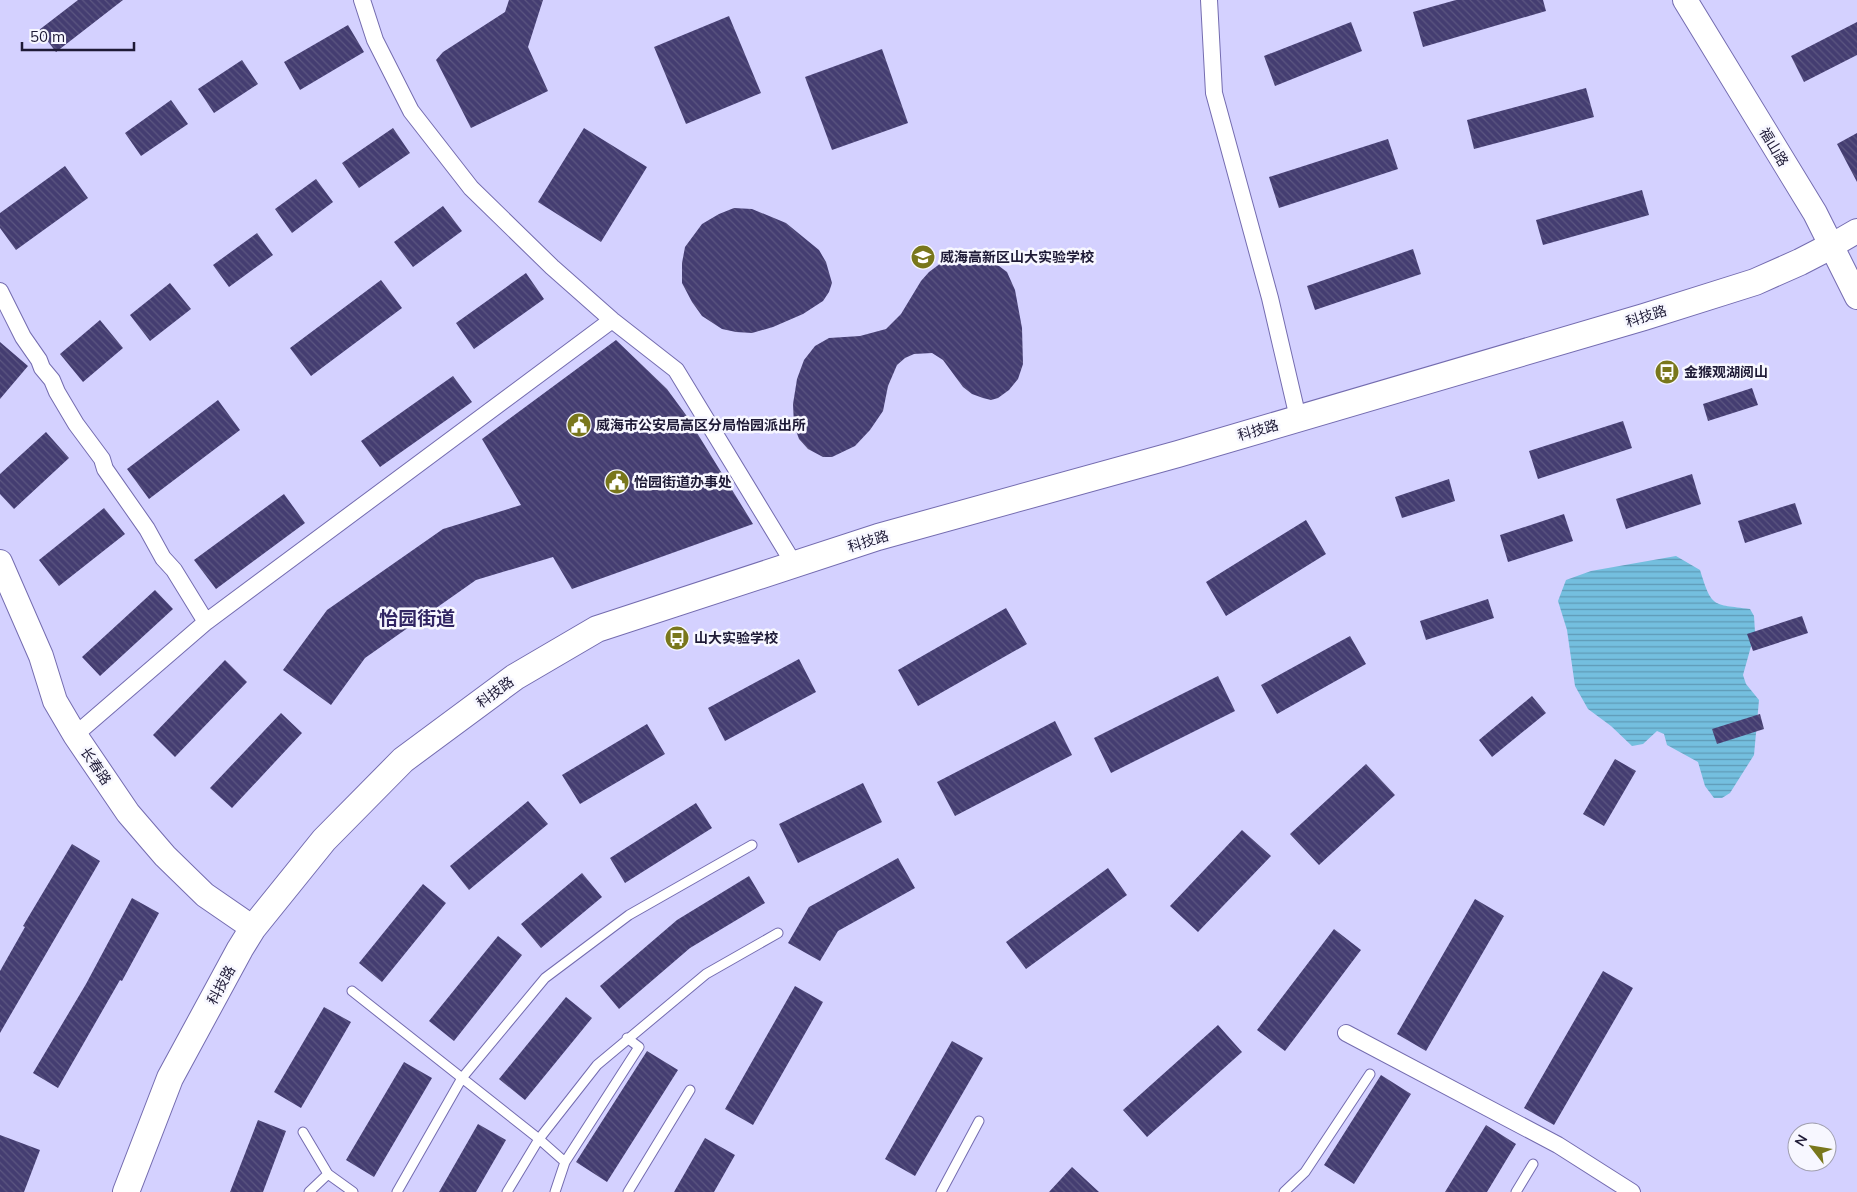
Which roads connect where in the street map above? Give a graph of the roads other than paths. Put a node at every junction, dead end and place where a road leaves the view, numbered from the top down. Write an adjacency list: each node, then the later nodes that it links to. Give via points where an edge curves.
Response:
1 (362, 0): 8 (street, via 375,40 411,111 471,188)
2 (1209, 0): 9 (street, via 1214,93 1270,298)
3 (1685, 0): 5 (street, 福山路, via 1815,213)
4 (1857, 231): 5 (street, 科技路)
5 (1831, 246): 7 (street, 福山路); 9 (main road, 科技路, via 1755,282)
6 (0, 291): 12 (street, via 23,337 76,424)
7 (1857, 297)
8 (612, 320): 11 (street, via 676,370); 12 (street)
9 (1298, 418): 11 (main road, 科技路, via 878,537)
10 (0, 562): 13 (street, 长春路, via 42,656 55,701)
11 (794, 564): 15 (main road, 科技路, via 597,629 515,677 403,760 324,840)
12 (206, 622): 13 (street)
13 (75, 735): 15 (street, 长春路, via 128,813 165,856 206,895)
14 (752, 845): 21 (lane, via 629,915 545,978)
15 (253, 928): 29 (main road, 科技路, via 170,1078)
16 (778, 933): 19 (lane, via 706,974)
17 (352, 991): 21 (lane)
18 (1346, 1033): 39 (street, via 1558,1145)
19 (627, 1038): 25 (lane, via 597,1065); 26 (lane, via 639,1047)
20 (1370, 1074): 37 (lane, via 1306,1172)
21 (462, 1078): 25 (lane); 32 (lane)
22 (690, 1090): 35 (lane)
23 (979, 1121): 36 (lane)
24 (303, 1132): 28 (lane)
25 (539, 1139): 26 (lane); 33 (lane)
26 (565, 1162): 34 (lane)
27 (1533, 1164): 38 (lane)
28 (328, 1174): 30 (lane); 31 (lane)
29 (126, 1192)
30 (309, 1192)
31 (353, 1192)
32 (397, 1192)
33 (507, 1192)
34 (555, 1192)
35 (628, 1192)
36 (941, 1192)
37 (1284, 1192)
38 (1516, 1192)
39 (1632, 1192)

